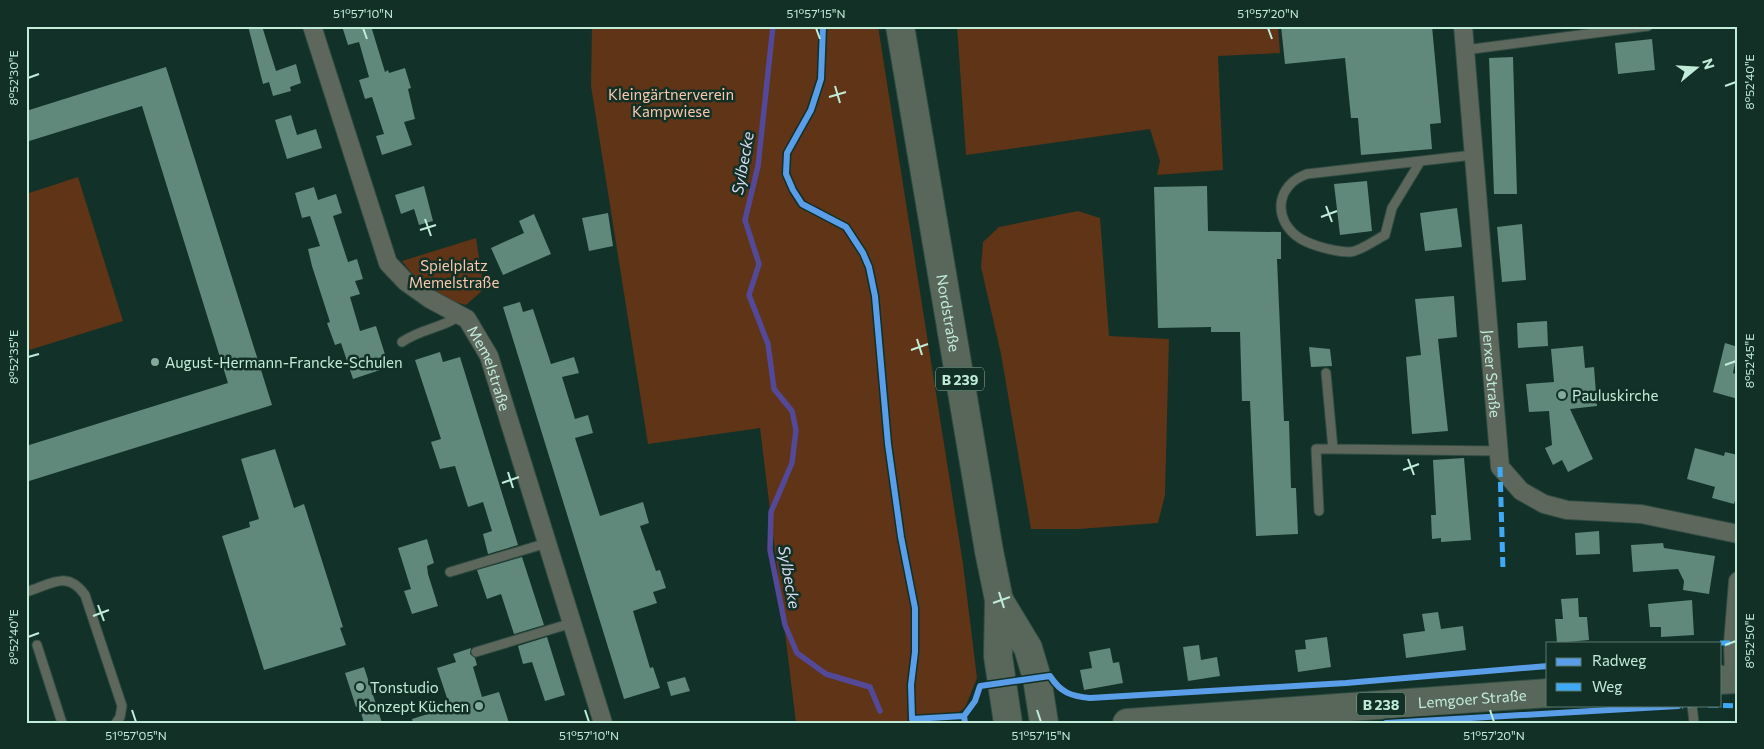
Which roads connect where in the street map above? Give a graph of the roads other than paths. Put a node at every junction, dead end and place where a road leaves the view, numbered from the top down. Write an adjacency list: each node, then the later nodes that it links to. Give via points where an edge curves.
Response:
1 (312, 26): 8 (street, Memelstraße, via 388,263 406,282 430,299)
2 (900, 26): 19 (main road, Nordstraße / B 239, via 988,551)
3 (1462, 26): 5 (street, Jerxer Straße)
4 (1648, 26): 5 (lane)
5 (1465, 50): 6 (street, Jerxer Straße)
6 (1473, 155): 7 (lane); 12 (street, Jerxer Straße)
7 (1420, 162): 7 (lane, via 1307,174 1294,179 1280,203 1285,222 1301,238 1349,252 1356,250 1385,235 1392,208)
8 (461, 314): 9 (lane, via 449,323); 15 (street, Memelstraße, via 476,331 489,356)
9 (402, 342)
10 (1326, 372): 11 (lane)
11 (1332, 448): 12 (lane); 13 (lane, via 1316,449)
12 (1500, 451): 14 (street, Jerxer Straße, via 1500,467 1520,490 1544,504 1567,510 1641,514)
13 (1319, 511)
14 (1738, 534)
15 (547, 543): 16 (lane); 20 (street, Memelstraße)
16 (450, 572)
17 (1738, 581): 23 (street)
18 (26, 592): 28 (lane, via 65,580 76,583 85,595 122,706)
19 (999, 600): 30 (main road, Nordstraße / B 239, via 998,656); 31 (main road, Nordstraße / B 239, via 1028,648 1037,678)
20 (572, 623): 22 (lane); 29 (street, Memelstraße)
21 (37, 644): 27 (lane)
22 (476, 652)
23 (1731, 680)
24 (1546, 693): 26 (main road, Lemgoer Straße / B 238)
25 (1692, 706): 33 (lane)
26 (1181, 720): 32 (main road, Lemgoer Straße / B 238)
27 (62, 723)
28 (116, 723)
29 (603, 723)
30 (1008, 723)
31 (1044, 723)
32 (1126, 723)
33 (1694, 723)

